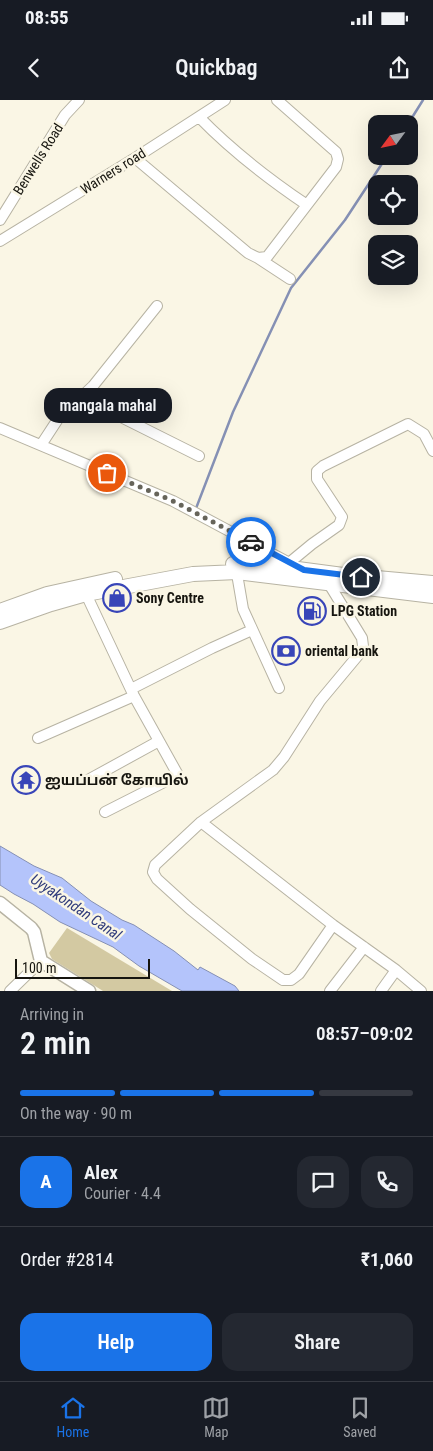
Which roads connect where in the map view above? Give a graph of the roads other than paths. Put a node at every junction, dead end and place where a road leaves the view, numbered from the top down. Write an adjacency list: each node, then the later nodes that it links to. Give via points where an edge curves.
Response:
1 (79, 100): 7 (street, Benwells Road, via 65,116)
2 (225, 100): 4 (street, Warners road)
3 (277, 100): 6 (street, via 336,152 338,159 336,167)
4 (199, 117): 5 (street, Warners road); 6 (street, via 227,146)
5 (135, 158): 8 (street, Warners road); 9 (street)
6 (307, 205): 9 (street, via 268,257)
7 (0, 220)
8 (0, 241)
9 (258, 258): 10 (street)
10 (290, 279)
11 (157, 306): 12 (street)
12 (82, 397): 14 (street, via 58,420); 16 (street)
13 (0, 428): 14 (street)
14 (42, 445): 17 (street, via 173,501)
15 (433, 451): 17 (street, via 424,434 408,424 323,466 317,479 342,517 339,525)
16 (199, 456)
17 (289, 563): 19 (street)
18 (236, 568): 19 (main road, via 260,564); 21 (main road); 22 (main road); 24 (main road, via 176,569 83,585); 26 (street, via 243,609)
19 (304, 570): 20 (main road); 21 (street)
20 (433, 583)
21 (329, 584): 23 (main road); 33 (street, via 362,638 360,653 320,701 273,770)
22 (86, 594): 25 (main road); 28 (street)
23 (433, 596)
24 (0, 610)
25 (0, 622)
26 (252, 630): 27 (street); 28 (street, via 212,648)
27 (279, 688)
28 (132, 693): 29 (street); 30 (street)
29 (38, 738)
30 (159, 741): 31 (street); 32 (street, via 178,776)
31 (88, 780)
32 (105, 812)
33 (201, 822): 35 (street); 35 (street, via 155,865 153,872 190,909 252,959 283,980 291,980)
34 (0, 903): 37 (street, via 32,928)
35 (333, 925): 36 (street)
36 (364, 947): 38 (street); 41 (street)
37 (41, 961): 39 (street); 40 (street)
38 (396, 970): 42 (street); 43 (street)
39 (10, 991)
40 (89, 991)
41 (330, 991)
42 (381, 991)
43 (421, 991)

